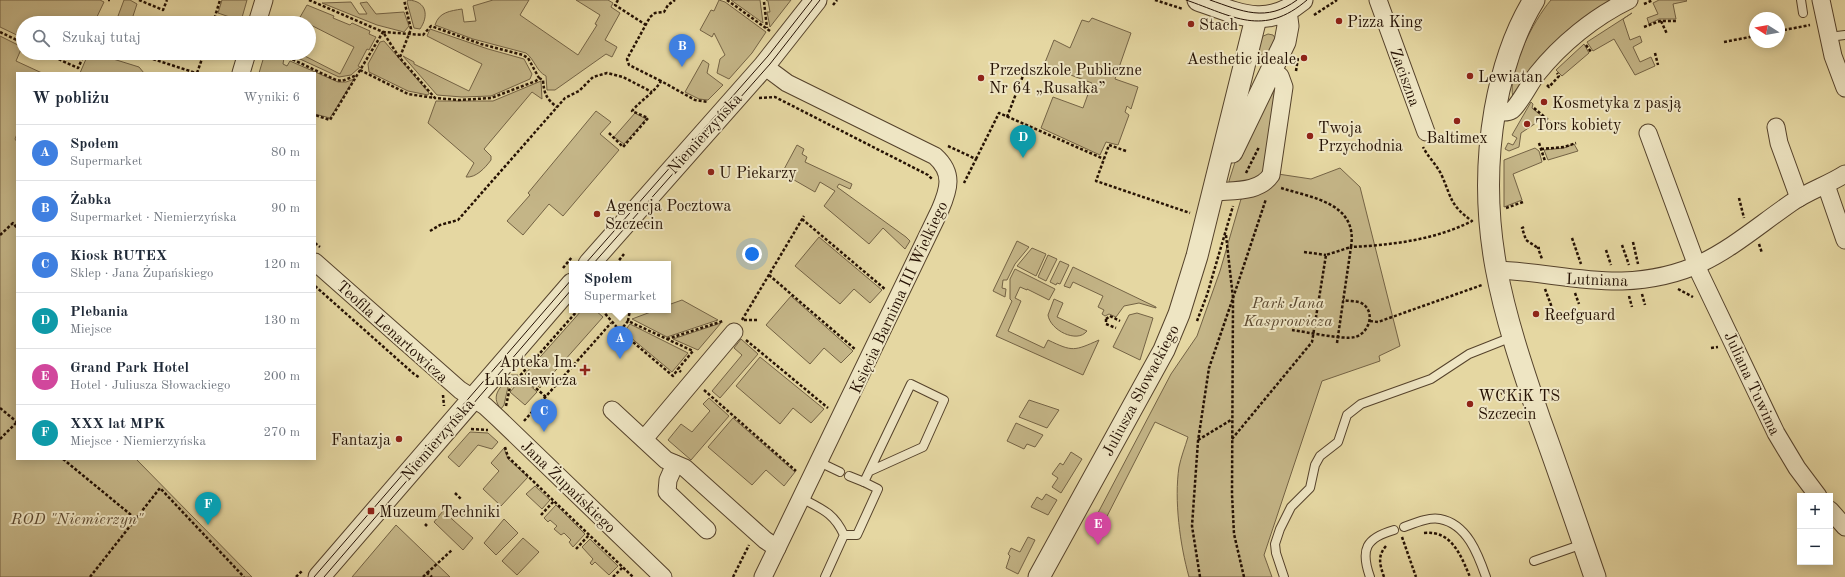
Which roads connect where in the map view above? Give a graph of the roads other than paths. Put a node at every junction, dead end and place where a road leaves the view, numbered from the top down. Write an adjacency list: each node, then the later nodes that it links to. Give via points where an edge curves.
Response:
1 (264, 0): 11 (street)
2 (816, 0): 15 (street, Niemierzyńska)
3 (1198, 0): 12 (street)
4 (1378, 0): 22 (street, Zaciszna)
5 (1534, 0): 19 (street, via 1509,52)
6 (1629, 0): 19 (street, via 1593,22 1555,54 1528,86 1514,108 1505,112)
7 (1801, 0): 10 (lane)
8 (1821, 0): 13 (street)
9 (1300, 9): 12 (street); 16 (street, Juliusza Słowackiego, via 1288,26 1286,38)
10 (1803, 13)
11 (259, 16)
12 (1256, 18): 25 (street, Juliusza Słowackiego)
13 (1837, 36): 18 (street)
14 (245, 60): 17 (street)
15 (764, 66): 28 (street, Niemierzyńska); 38 (street, Księcia Barnima III Wielkiego, via 787,83 935,156 945,166 949,178 947,193 940,210)
16 (1272, 70): 25 (street, Juliusza Słowackiego); 25 (street, via 1280,76 1284,87 1270,183 1254,188)
17 (241, 72)
18 (1845, 88)
19 (1495, 111): 31 (street, via 1487,184)
20 (1776, 127): 26 (street, via 1779,143)
21 (1648, 133): 30 (street)
22 (1424, 139)
23 (1845, 174): 24 (street, Lutniana)
24 (1826, 185): 26 (street, Lutniana); 27 (street)
25 (1214, 192): 57 (street, Juliusza Słowackiego, via 1187,292 1170,338)
26 (1799, 198): 30 (street, Lutniana, via 1733,246)
27 (1845, 240)
28 (592, 261)
29 (316, 263): 35 (street, Teofila Lenartowicza, via 460,390)
30 (1697, 266): 31 (street, Lutniana, via 1657,278 1620,281 1562,278 1525,271); 44 (street, Juliana Tuwima, via 1776,433)
31 (1490, 277): 34 (street)
32 (569, 287): 35 (street, Niemierzyńska)
33 (735, 325): 37 (street, via 693,381)
34 (1512, 337): 50 (street); 58 (lane, via 1469,354 1431,380 1361,404 1347,414 1338,442 1320,456 1315,465 1310,488 1291,508 1280,528 1276,548)
35 (473, 398): 53 (street, Niemierzyńska); 54 (street, Jana Żupańskiego, via 506,424)
36 (612, 410): 37 (street)
37 (644, 439): 39 (street, via 666,460)
38 (819, 462): 41 (lane); 45 (street, Księcia Barnima III Wielkiego)
39 (674, 464): 48 (street, via 668,480 668,492); 51 (street, via 685,468)
40 (870, 471): 40 (lane, via 911,384 944,400 923,447); 43 (lane)
41 (840, 472)
42 (849, 476): 43 (lane)
43 (864, 482): 49 (lane, via 878,489 857,535)
44 (1816, 493)
45 (801, 498): 49 (lane, via 829,513 839,524); 51 (street, Księcia Barnima III Wielkiego)
46 (1833, 513): 47 (street)
47 (1845, 527)
48 (707, 530)
49 (844, 535): 56 (lane)
50 (1584, 544): 52 (lane); 61 (street)
51 (777, 548): 55 (street, Księcia Barnima III Wielkiego)
52 (1534, 561)
53 (319, 577)
54 (663, 577)
55 (763, 577)
56 (825, 577)
57 (1039, 577)
58 (1284, 577)
59 (1370, 577): 60 (lane, via 1365,552 1378,535 1425,520 1440,519 1453,524 1464,533 1473,545)
60 (1486, 577)
61 (1595, 577)

